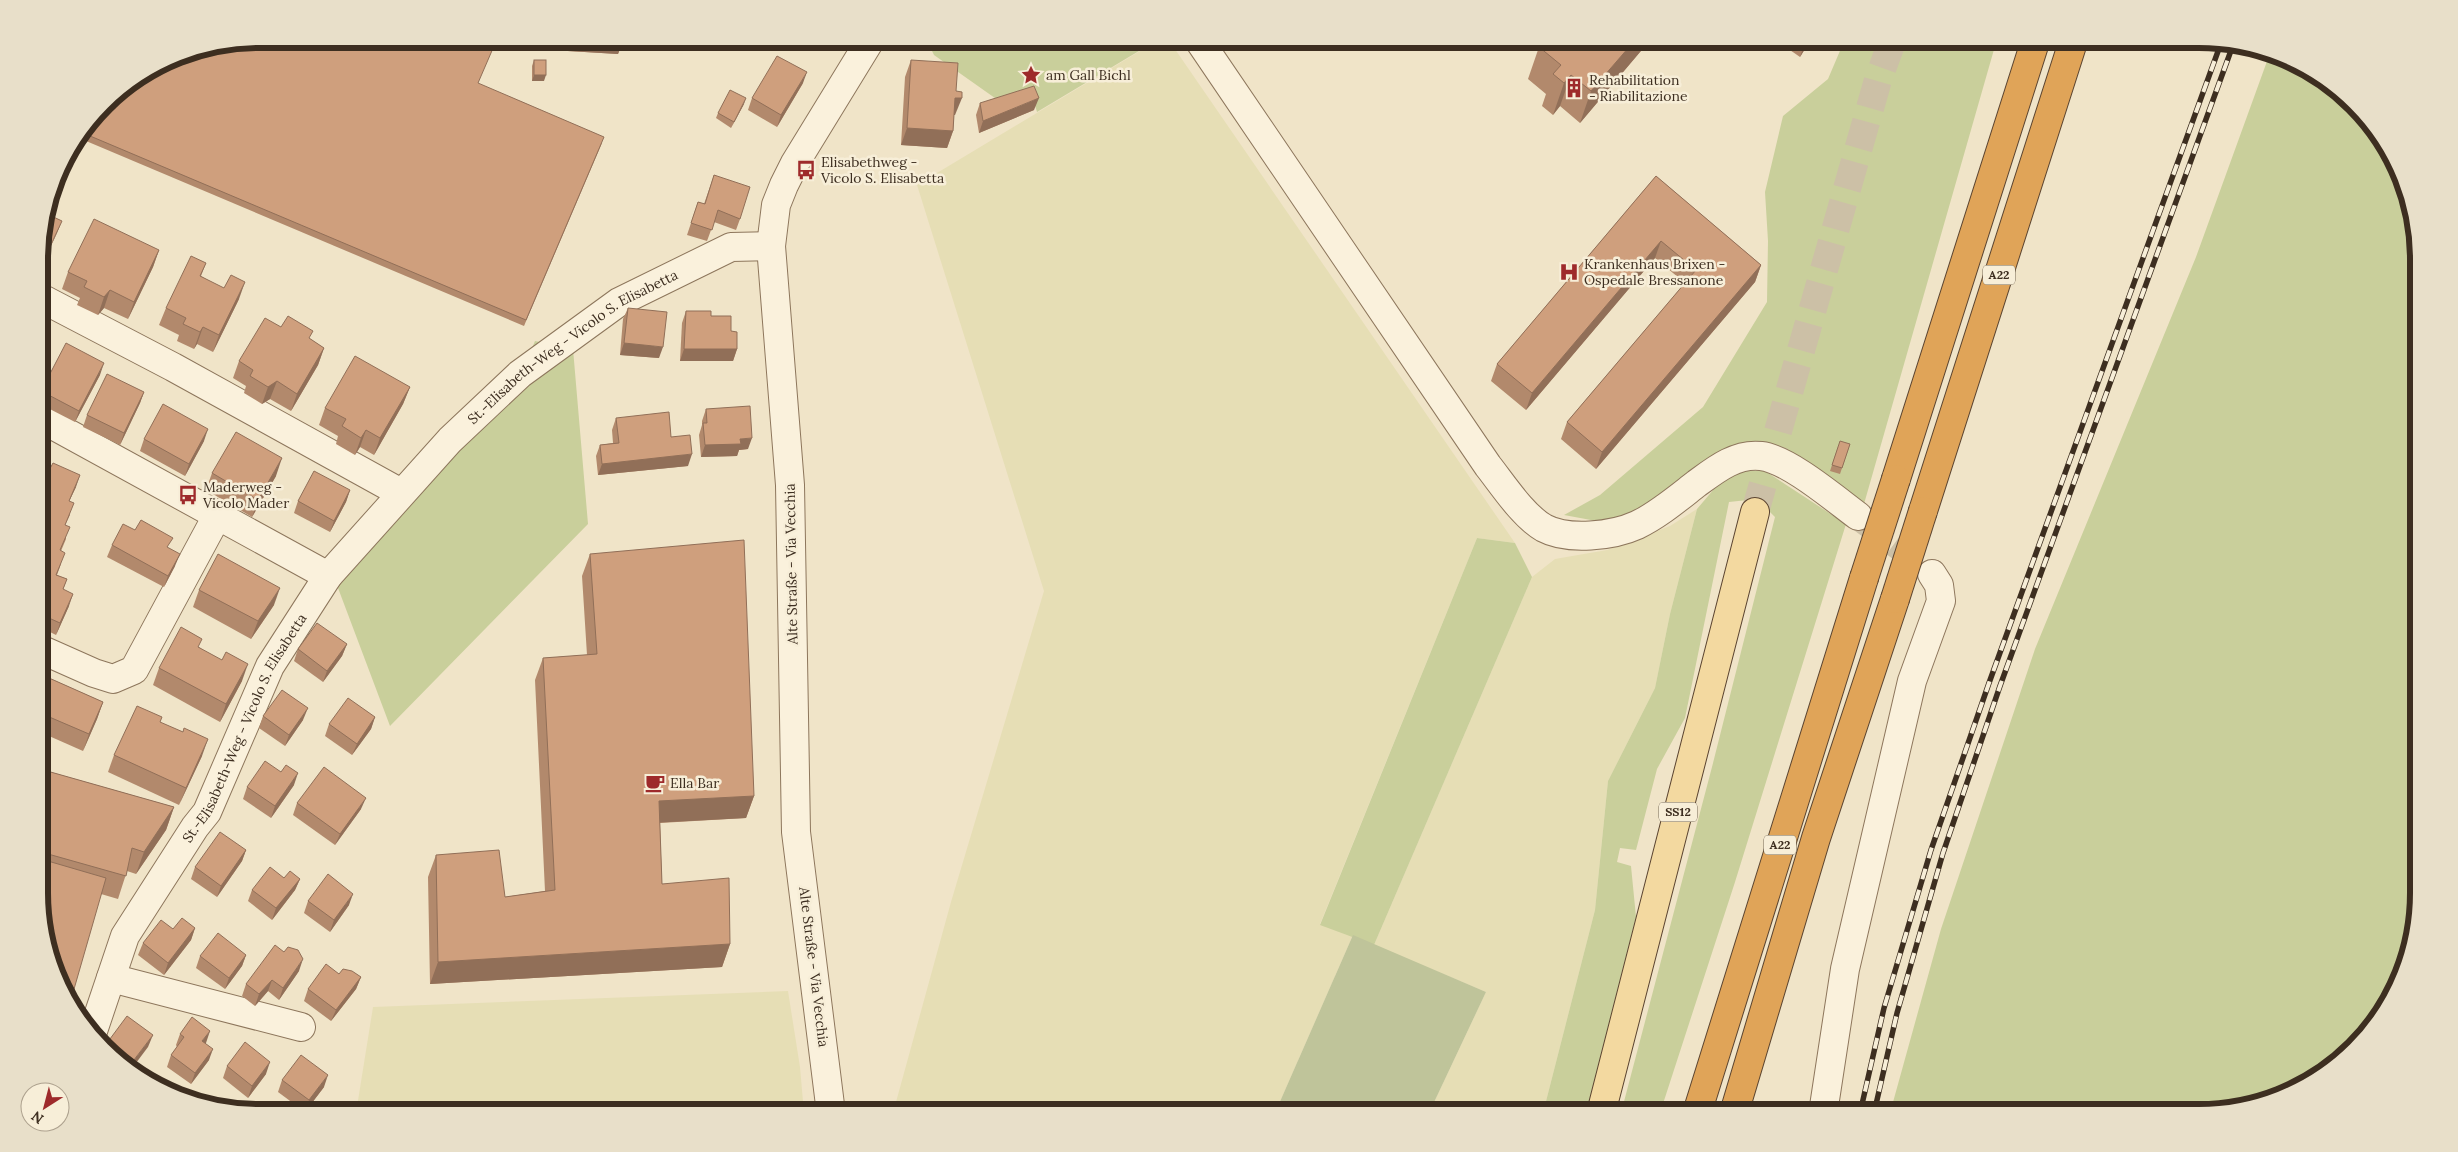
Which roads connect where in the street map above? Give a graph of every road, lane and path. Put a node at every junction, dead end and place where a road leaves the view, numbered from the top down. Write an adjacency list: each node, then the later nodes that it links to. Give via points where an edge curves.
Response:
1 (866, 48): 5 (street, Alte Straße - Via Vecchia, via 794,163 776,205)
2 (1204, 48): 11 (street, via 1488,466 1522,508 1544,528 1564,534 1597,536 1636,526 1718,468 1740,457 1762,456 1788,466)
3 (2033, 48): 20 (highway, A22, bridge)
4 (2071, 48): 21 (highway, A22, bridge, via 1816,838)
5 (771, 246): 8 (street, St.-Elisabeth-Weg - Vicolo S. Elisabetta, via 731,247 619,302 520,374 450,440); 18 (street, Alte Straße - Via Vecchia, via 790,485 796,832)
6 (48, 302): 8 (street)
7 (48, 422): 10 (street)
8 (402, 493): 13 (street, St.-Elisabeth-Weg - Vicolo S. Elisabetta)
9 (1755, 512): 19 (main road, SS12)
10 (217, 516): 13 (street); 14 (street, via 134,670 113,679)
11 (1858, 516)
12 (1932, 574): 22 (street, via 1939,584 1941,601 1912,681 1845,969)
13 (328, 576): 15 (street, St.-Elisabeth-Weg - Vicolo S. Elisabetta, via 270,666 207,812 125,936)
14 (48, 653)
15 (111, 978): 16 (street, St.-Elisabeth-Weg - Vicolo S. Elisabetta); 17 (street)
16 (95, 1026)
17 (301, 1027)
18 (830, 1104)
19 (1603, 1104)
20 (1700, 1104)
21 (1737, 1104)
22 (1823, 1104)

